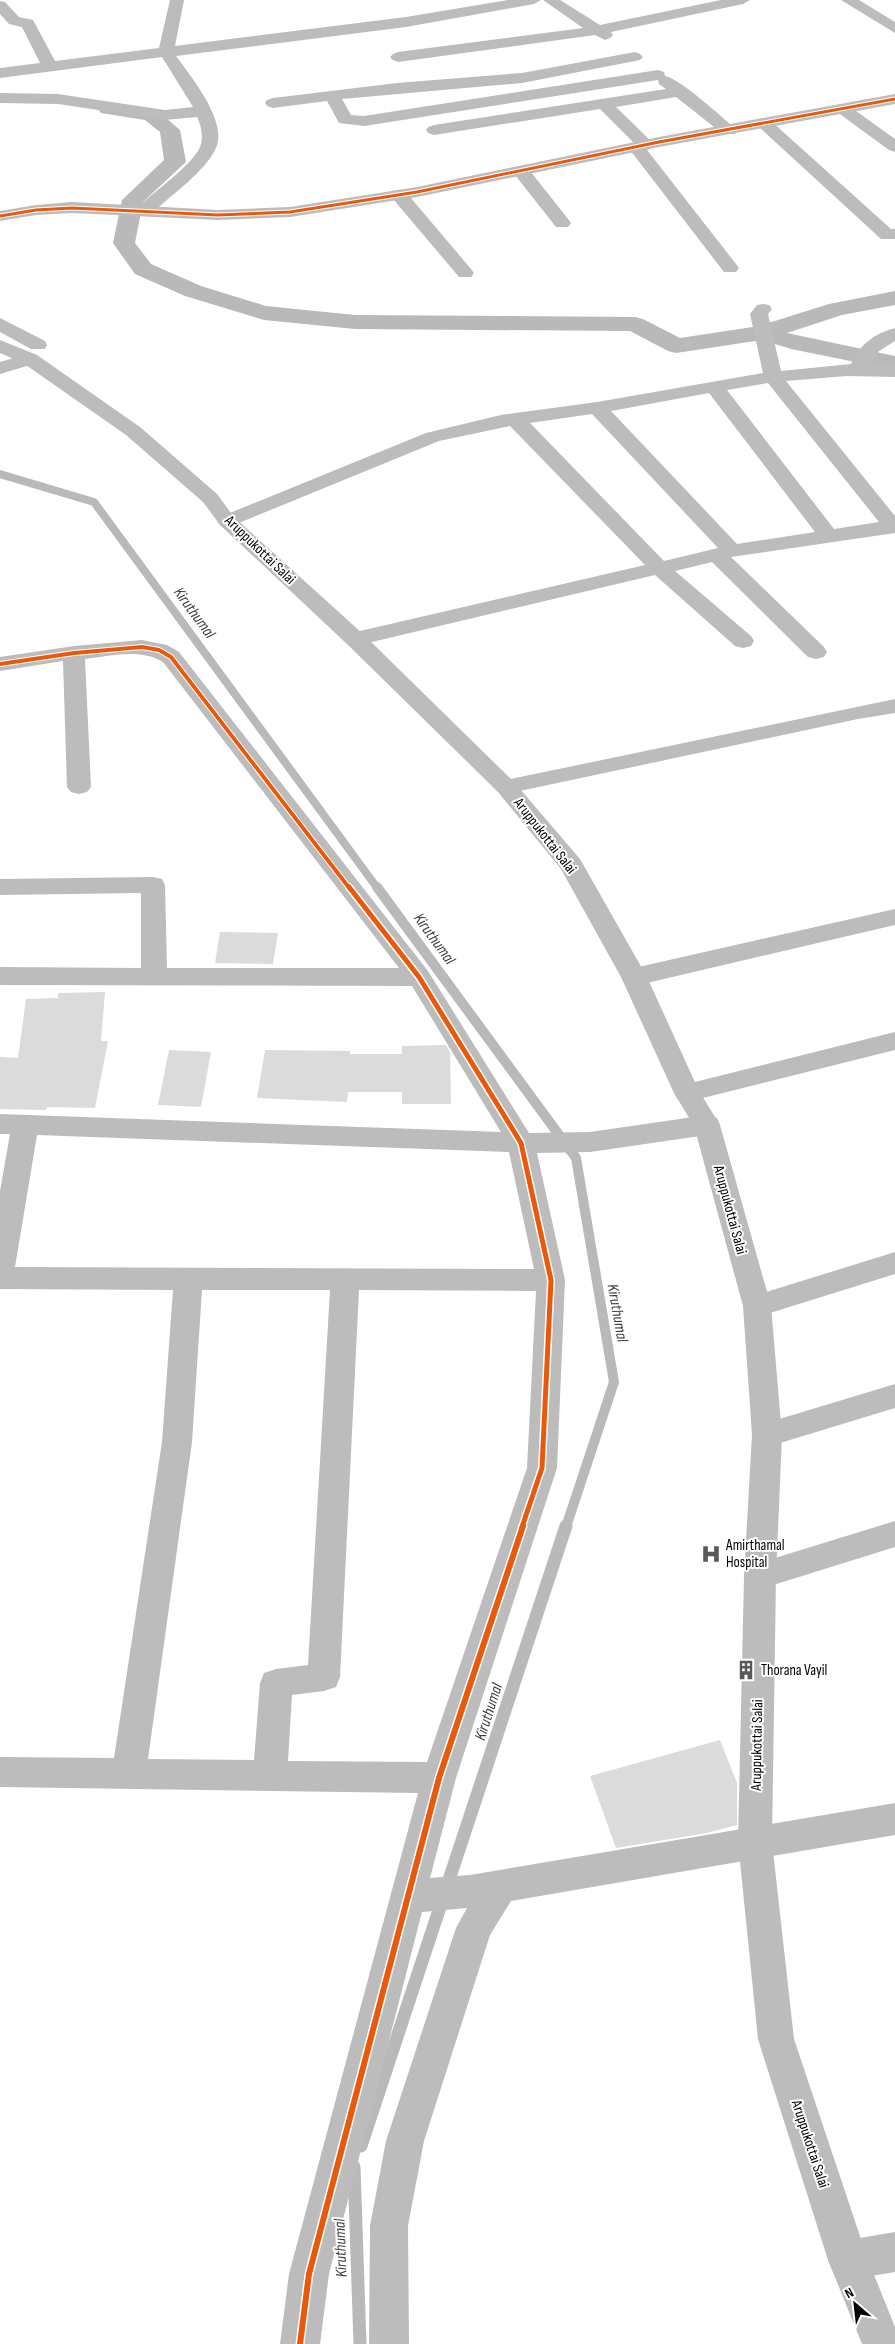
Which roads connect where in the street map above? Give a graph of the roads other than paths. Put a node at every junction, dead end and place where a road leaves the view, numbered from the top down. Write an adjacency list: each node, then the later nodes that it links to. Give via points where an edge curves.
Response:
1 (177, 0): 9 (street)
2 (534, 0): 9 (street, via 406,22)
3 (550, 0): 8 (street)
4 (743, 0): 8 (street)
5 (848, 0): 7 (street)
6 (0, 6): 12 (street, via 14,21 28,23)
7 (895, 28)
8 (599, 30): 10 (street); 11 (street)
9 (166, 52): 12 (street); 22 (street)
10 (398, 57)
11 (635, 57): 14 (street); 16 (street, via 522,78)
12 (50, 67): 13 (street)
13 (0, 73)
14 (658, 75): 15 (street); 16 (street, via 364,121 345,120)
15 (680, 92): 20 (street); 25 (street)
16 (332, 96): 19 (street)
17 (0, 98): 22 (street, via 58,99 165,116)
18 (895, 100): 21 (street)
19 (273, 103)
20 (604, 104): 24 (street); 26 (street)
21 (843, 109): 23 (street); 27 (street)
22 (204, 111): 30 (street, via 211,138 208,148)
23 (765, 124): 25 (street); 33 (street)
24 (434, 130)
25 (729, 131): 26 (street)
26 (641, 146): 28 (street); 34 (street)
27 (895, 147)
28 (521, 170): 29 (street); 32 (street)
29 (399, 196): 30 (street, via 253,216); 35 (street)
30 (145, 210): 31 (street, via 68,206)
31 (0, 216)
32 (562, 224)
33 (892, 237)
34 (730, 268)
35 (465, 273)
36 (763, 309): 44 (street, via 759,314)
37 (0, 324): 48 (street, via 53,354 155,429 181,454)
38 (895, 334): 41 (street)
39 (0, 346): 40 (street, Aruppukottai Salai)
40 (30, 359): 42 (street); 48 (street, Aruppukottai Salai, via 133,430)
41 (863, 359): 43 (street); 44 (street)
42 (0, 368)
43 (895, 371)
44 (773, 377): 45 (street); 50 (street)
45 (714, 386): 46 (street); 51 (street)
46 (597, 408): 47 (street); 52 (street)
47 (516, 419): 49 (street, via 434,436); 53 (street)
48 (210, 498): 49 (street, Aruppukottai Salai)
49 (227, 521): 54 (street, Aruppukottai Salai)
50 (890, 532): 51 (street)
51 (829, 536): 52 (street)
52 (724, 553): 53 (street); 56 (street)
53 (659, 568): 54 (street); 55 (street)
54 (355, 638): 61 (street, Aruppukottai Salai)
55 (743, 641)
56 (816, 652)
57 (74, 653): 58 (street); 60 (street); 66 (street, via 142,647 159,650 171,657)
58 (0, 664)
59 (895, 706): 61 (street)
60 (79, 787)
61 (506, 787): 67 (street, Aruppukottai Salai, via 571,865)
62 (0, 887): 65 (street, via 153,885)
63 (895, 916): 67 (street)
64 (0, 976): 65 (street)
65 (154, 976): 66 (street)
66 (419, 977): 72 (street)
67 (634, 977): 69 (street, Aruppukottai Salai)
68 (895, 1042): 69 (street)
69 (687, 1093): 71 (street, Aruppukottai Salai)
70 (12, 1124): 72 (street); 74 (street)
71 (707, 1125): 72 (street, via 590,1142); 79 (street, Aruppukottai Salai)
72 (533, 1143): 78 (street)
73 (895, 1262): 79 (street)
74 (0, 1274)
75 (0, 1278): 76 (street)
76 (188, 1279): 77 (street); 85 (street, via 177,1442)
77 (345, 1279): 78 (street); 86 (street, via 324,1677 276,1683)
78 (551, 1280): 87 (street, via 542,1468)
79 (757, 1306): 81 (street, Aruppukottai Salai)
80 (895, 1396): 81 (street)
81 (767, 1434): 83 (street, Aruppukottai Salai)
82 (895, 1534): 83 (street)
83 (760, 1576): 89 (street, Aruppukottai Salai)
84 (0, 1772): 85 (street)
85 (129, 1774): 86 (street)
86 (270, 1776): 87 (street)
87 (439, 1778): 91 (street)
88 (895, 1819): 89 (street)
89 (755, 1842): 90 (street); 93 (street, Aruppukottai Salai, via 776,2039)
90 (485, 1889): 91 (street); 95 (street, via 405,2141 389,2226)
91 (419, 1896): 94 (street, via 309,2274)
92 (895, 2252): 93 (street)
93 (848, 2260): 96 (street, Aruppukottai Salai)
94 (300, 2344)
95 (389, 2344)
96 (882, 2344)

